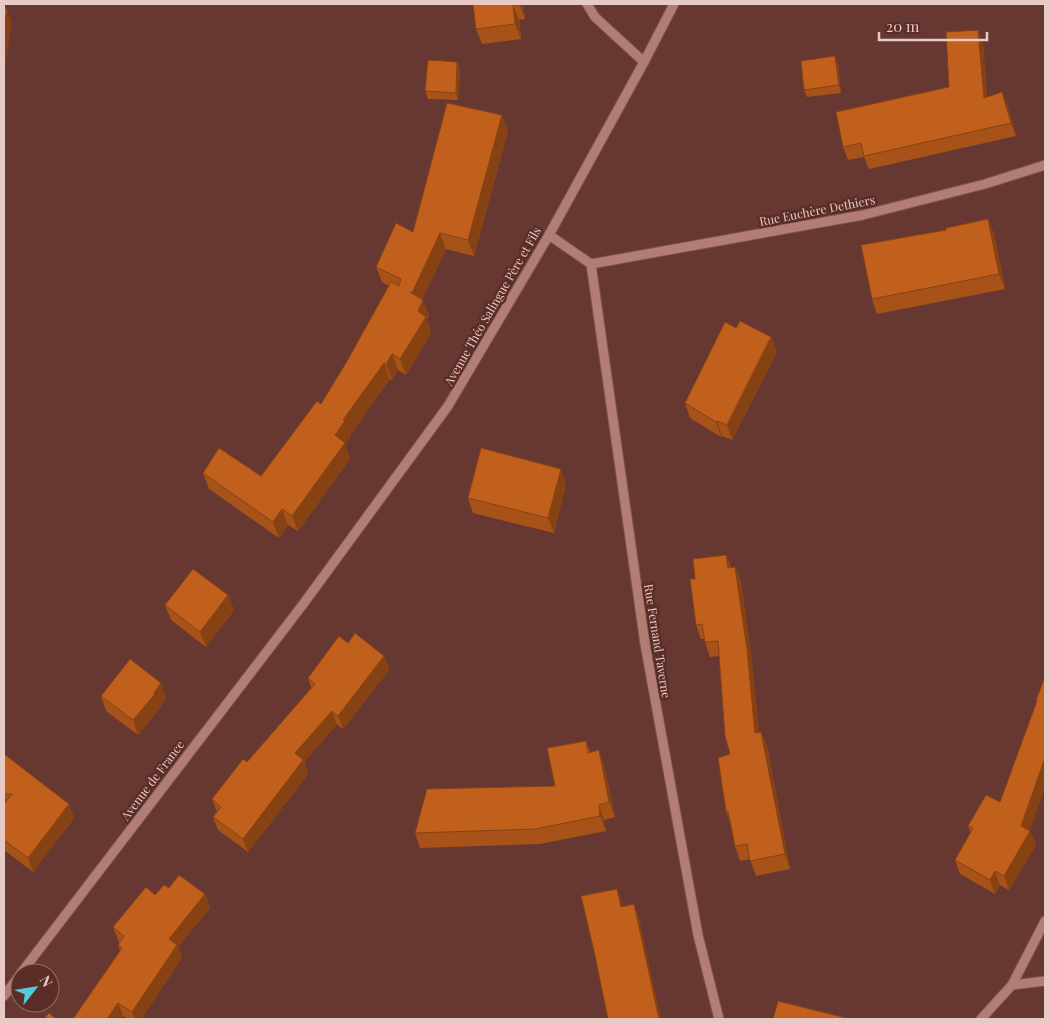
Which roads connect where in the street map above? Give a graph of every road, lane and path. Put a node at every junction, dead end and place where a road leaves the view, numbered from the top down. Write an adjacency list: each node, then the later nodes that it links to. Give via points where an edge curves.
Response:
1 (587, 4): 3 (street, via 595,17)
2 (674, 4): 3 (street, Avenue Théo Salingue Père et Fils)
3 (644, 62): 5 (street, Avenue Théo Salingue Père et Fils)
4 (1045, 165): 6 (street, Rue Euchère Dethiers, via 863,215)
5 (549, 235): 6 (street); 7 (street, Avenue Théo Salingue Père et Fils, via 448,406)
6 (591, 264): 12 (street, Rue Fernand Taverne, via 645,644 698,935)
7 (304, 603): 9 (street, Avenue de France)
8 (1045, 921): 11 (street)
9 (29, 963)
10 (1045, 981): 11 (street)
11 (1012, 985): 13 (street)
12 (719, 1019)
13 (982, 1019)

